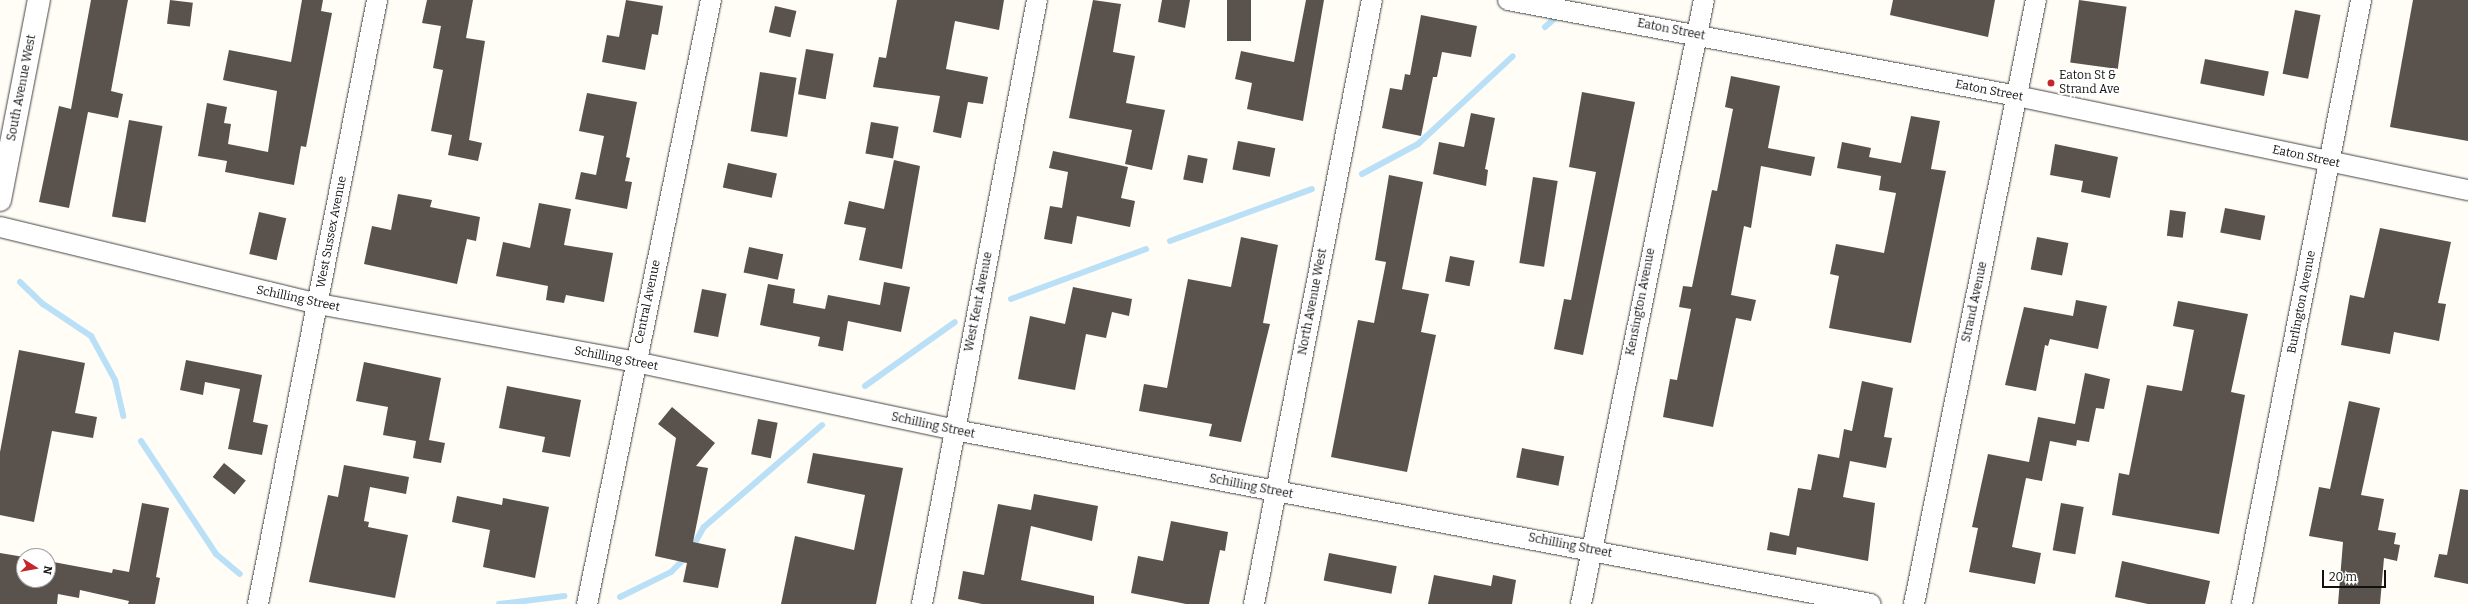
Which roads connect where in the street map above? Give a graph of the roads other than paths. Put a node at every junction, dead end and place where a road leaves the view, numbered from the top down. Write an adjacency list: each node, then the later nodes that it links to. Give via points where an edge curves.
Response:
1 (39, 0): 14 (street, South Avenue West)
2 (377, 0): 16 (street, West Sussex Avenue)
3 (711, 0): 17 (street, Central Avenue)
4 (1037, 0): 18 (street, West Kent Avenue)
5 (1372, 0): 19 (street, North Avenue West)
6 (1508, 0): 10 (street, Eaton Street)
7 (1704, 0): 10 (street, Kensington Avenue)
8 (2036, 0): 11 (street, Strand Avenue)
9 (2361, 0): 12 (street, Burlington Avenue)
10 (1695, 33): 11 (street, Eaton Street); 20 (street, Kensington Avenue)
11 (2017, 96): 12 (street, Eaton Street); 27 (street, Strand Avenue)
12 (2330, 162): 13 (street, Eaton Street); 28 (street, Burlington Avenue)
13 (2468, 190)
14 (0, 200)
15 (0, 227): 16 (street, Schilling Street)
16 (318, 304): 17 (street, Schilling Street); 21 (street, West Sussex Avenue)
17 (636, 362): 18 (street, Schilling Street); 22 (street, Central Avenue)
18 (954, 430): 19 (street, Schilling Street); 23 (street, West Kent Avenue)
19 (1276, 491): 20 (street, Schilling Street); 24 (street, North Avenue West)
20 (1592, 550): 25 (street, Kensington Avenue); 26 (street, Schilling Street)
21 (258, 604)
22 (587, 604)
23 (922, 604)
24 (1254, 604)
25 (1581, 604)
26 (1871, 604)
27 (1914, 604)
28 (2242, 604)

